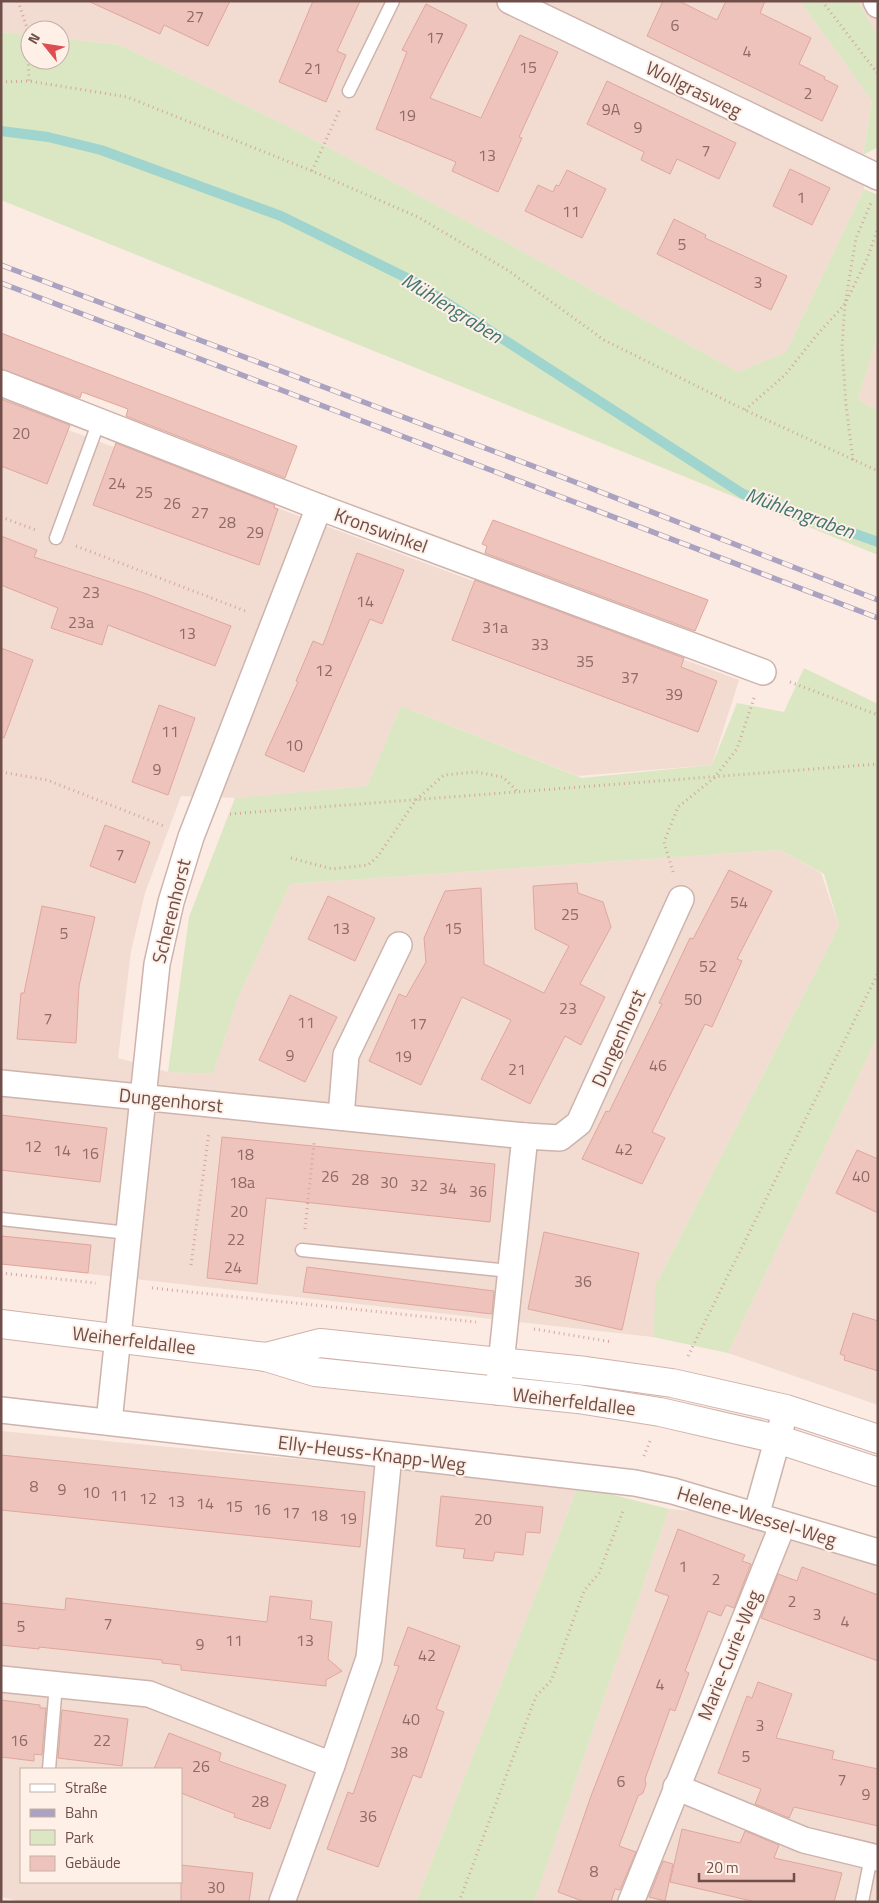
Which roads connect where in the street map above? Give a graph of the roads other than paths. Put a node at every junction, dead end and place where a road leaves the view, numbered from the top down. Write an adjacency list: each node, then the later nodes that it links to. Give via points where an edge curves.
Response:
1 (393, 1): 5 (lane)
2 (510, 1): 6 (street, Wollgrasweg)
3 (876, 1): 4 (street)
4 (878, 5)
5 (349, 91)
6 (876, 186)
7 (1, 383): 8 (street, Kronswinkel)
8 (99, 421): 9 (street, Kronswinkel); 10 (lane)
9 (319, 507): 11 (street, Kronswinkel); 15 (street, Scherenhorst, via 195,826 171,902 157,964)
10 (56, 538)
11 (762, 672)
12 (681, 899): 17 (street, Dungenhorst, via 579,1123 560,1138)
13 (399, 945): 16 (street, via 346,1055)
14 (1, 1083): 15 (street, Dungenhorst)
15 (143, 1097): 16 (street, Dungenhorst); 19 (street, Scherenhorst)
16 (329, 1116): 17 (street, Dungenhorst)
17 (525, 1136): 21 (street)
18 (1, 1219): 19 (lane)
19 (128, 1233): 23 (street, Scherenhorst)
20 (302, 1250): 21 (lane)
21 (510, 1271): 25 (street)
22 (1, 1324): 23 (main road, Weiherfeldallee)
23 (118, 1338): 24 (main road, Weiherfeldallee); 29 (street)
24 (266, 1357): 25 (main road, Weiherfeldallee, via 320,1343); 26 (main road, Weiherfeldallee, via 315,1372)
25 (500, 1363): 26 (street); 27 (main road, Weiherfeldallee, via 672,1383)
26 (498, 1392): 30 (main road, Weiherfeldallee, via 578,1399 660,1412)
27 (786, 1409): 30 (street); 31 (main road, Weiherfeldallee)
28 (1, 1410): 29 (street, Elly-Heuss-Knapp-Weg)
29 (109, 1422): 32 (street, Elly-Heuss-Knapp-Weg)
30 (777, 1439): 33 (main road, Weiherfeldallee); 35 (street)
31 (878, 1439)
32 (389, 1455): 34 (street, Elly-Heuss-Knapp-Weg); 40 (street, via 369,1658)
33 (878, 1472)
34 (635, 1483): 35 (street, Helene-Wessel-Weg)
35 (756, 1516): 36 (street, Helene-Wessel-Weg)
36 (782, 1524): 37 (street, Helene-Wessel-Weg); 42 (street, Marie-Curie-Weg)
37 (878, 1552)
38 (1, 1679): 39 (street)
39 (56, 1684): 40 (street, via 149,1694); 41 (lane)
40 (332, 1765): 44 (street)
41 (50, 1768)
42 (676, 1787): 43 (street, via 804,1840); 45 (street, Marie-Curie-Weg)
43 (874, 1858): 46 (lane)
44 (282, 1902)
45 (631, 1902)
46 (862, 1902)

